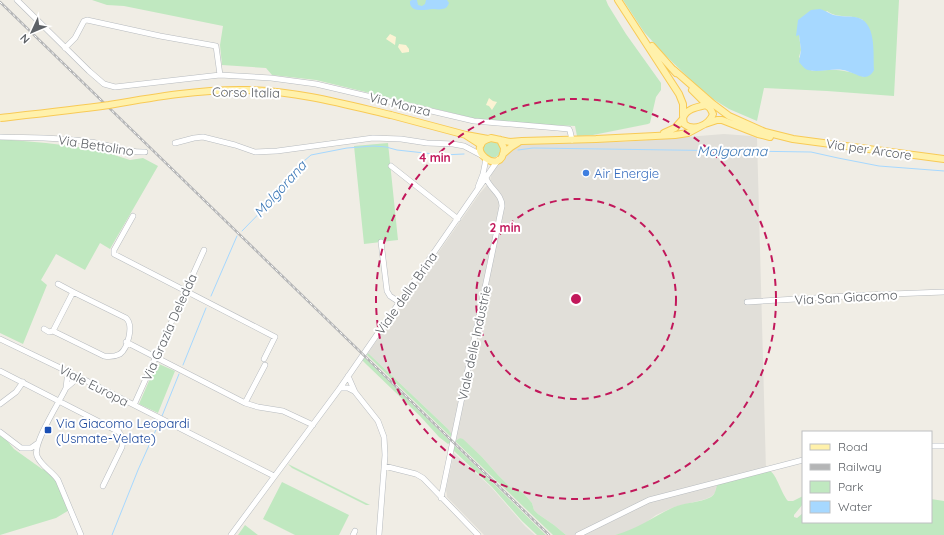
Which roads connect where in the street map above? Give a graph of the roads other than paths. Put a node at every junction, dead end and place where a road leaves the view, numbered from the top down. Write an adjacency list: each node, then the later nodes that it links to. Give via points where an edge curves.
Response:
1 (17, 0): 4 (street, Via Monza)
2 (618, 0): 3 (main road)
3 (634, 24): 5 (main road); 9 (main road, via 679,94 683,104)
4 (65, 48): 6 (street, Via Monza, via 104,84 116,87); 6 (street, via 87,20 216,46)
5 (674, 70): 7 (main road); 10 (main road, via 729,116)
6 (220, 75): 18 (street, Via Monza, via 316,84 474,121 569,129)
7 (710, 108): 9 (main road, via 703,106 691,110); 10 (main road); 11 (main road, via 712,116)
8 (0, 118): 12 (main road, Corso Italia, bridge, via 154,97 220,90 248,90 284,92 391,115)
9 (683, 118): 11 (main road, via 684,124 688,127); 13 (main road, via 676,128)
10 (746, 124): 16 (main road)
11 (703, 125): 13 (main road, via 688,133); 16 (main road, via 722,120 762,135)
12 (466, 135): 15 (main road, Corso Italia); 21 (main road)
13 (657, 136): 18 (main road)
14 (0, 137): 22 (street, Via Bettolino, via 60,138)
15 (488, 138): 17 (main road); 21 (main road)
16 (793, 139): 26 (main road, Via per Arcore)
17 (500, 140): 19 (main road); 24 (main road, via 503,145)
18 (572, 140): 19 (main road)
19 (522, 141): 24 (main road)
20 (175, 143): 23 (street, via 204,137 255,152 382,138 453,144 464,146)
21 (481, 146): 23 (street); 25 (main road)
22 (145, 152)
23 (472, 152): 25 (street)
24 (501, 157): 25 (main road, via 493,161); 28 (street, Viale della Brina)
25 (484, 158): 28 (street, Viale della Brina)
26 (944, 159)
27 (391, 166): 33 (street)
28 (485, 176): 29 (street, Viale della Brina); 30 (street, Viale delle Industrie); 31 (street, Viale della Brina)
29 (483, 184): 30 (street); 31 (street, Viale della Brina)
30 (495, 190): 68 (street, Viale delle Industrie, via 502,201 502,206)
31 (473, 198): 33 (street, Viale della Brina)
32 (133, 216): 37 (street, via 113,253)
33 (458, 219): 40 (street, Viale della Brina)
34 (381, 242): 40 (street, via 387,291)
35 (204, 250): 37 (street, Via Grazia Deledda)
36 (58, 284): 38 (street)
37 (185, 291): 46 (street, Via Grazia Deledda); 56 (street, via 275,337)
38 (73, 292): 43 (street); 45 (street, via 126,318 130,325)
39 (944, 292): 41 (street, Via San Giacomo)
40 (399, 302): 50 (street, Viale della Brina)
41 (747, 302)
42 (44, 329): 43 (street)
43 (53, 331): 45 (street, via 104,356 119,355)
44 (0, 339): 48 (street, Viale Europa)
45 (126, 342): 46 (street)
46 (155, 357): 56 (street); 58 (street, Via Grazia Deledda)
47 (0, 371): 51 (street)
48 (70, 372): 49 (street, Viale Europa); 52 (street)
49 (77, 376): 52 (street); 58 (street, Viale Europa)
50 (348, 376): 53 (street, Viale della Brina); 54 (street)
51 (23, 382): 55 (street); 57 (street, via 16,392)
52 (66, 388): 55 (street)
53 (340, 388): 54 (street, via 348,388); 59 (street, Viale della Brina)
54 (355, 392): 65 (street, via 380,425 385,441)
55 (59, 402): 61 (street); 67 (street, via 119,432 123,439 122,447)
56 (245, 403): 59 (street, via 283,411)
57 (0, 404)
58 (134, 405): 66 (street, Viale Europa)
59 (313, 425): 66 (street)
60 (0, 432): 61 (street, via 21,448 31,448)
61 (38, 443): 69 (street, via 36,453 58,480)
62 (932, 446): 63 (street)
63 (944, 446)
64 (802, 460): 73 (street, via 649,500)
65 (384, 466): 68 (street, via 420,476); 71 (street)
66 (274, 476): 70 (street)
67 (103, 486)
68 (441, 498): 72 (street)
69 (81, 535)
70 (231, 535)
71 (379, 535)
72 (478, 535)
73 (578, 535)

